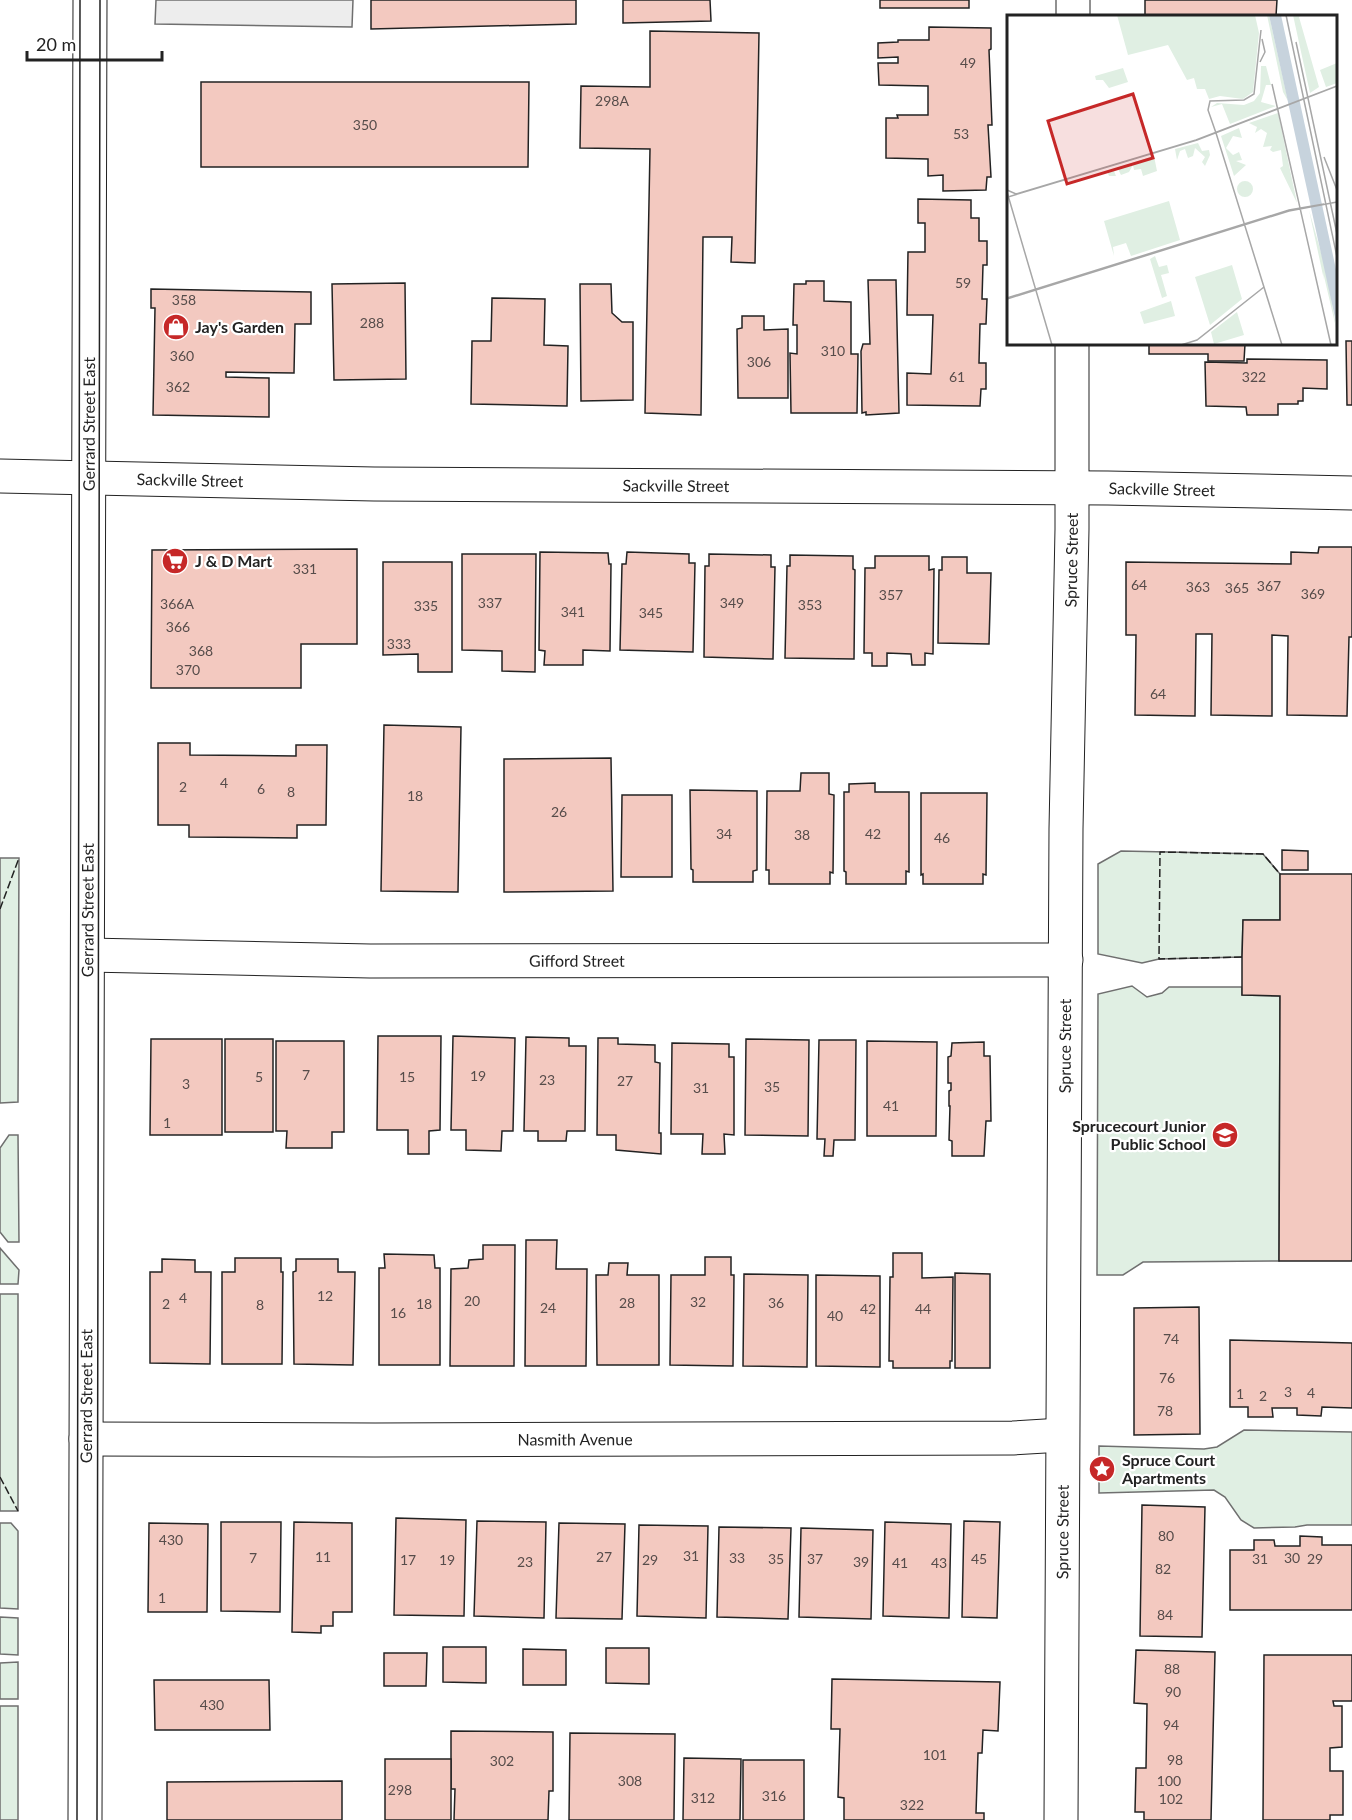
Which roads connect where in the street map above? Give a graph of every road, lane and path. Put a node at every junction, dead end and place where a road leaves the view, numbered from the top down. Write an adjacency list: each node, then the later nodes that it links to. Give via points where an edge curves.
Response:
1 (90, 0): 4 (street, Gerrard Street East)
2 (1072, 345): 5 (street, Spruce Street)
3 (0, 476): 4 (street, Sackville Street)
4 (89, 478): 5 (street, Sackville Street, via 374,484); 7 (street, Gerrard Street East)
5 (1072, 488): 6 (street, Sackville Street); 8 (street, Spruce Street)
6 (1352, 494)
7 (88, 955): 8 (street, Gifford Street, via 370,961); 10 (street, Gerrard Street East)
8 (1066, 960): 9 (street, Spruce Street)
9 (1062, 1435): 10 (street, Nasmith Avenue); 12 (street, Spruce Street)
10 (86, 1439): 11 (street, Gerrard Street East)
11 (85, 1820)
12 (1061, 1820)

